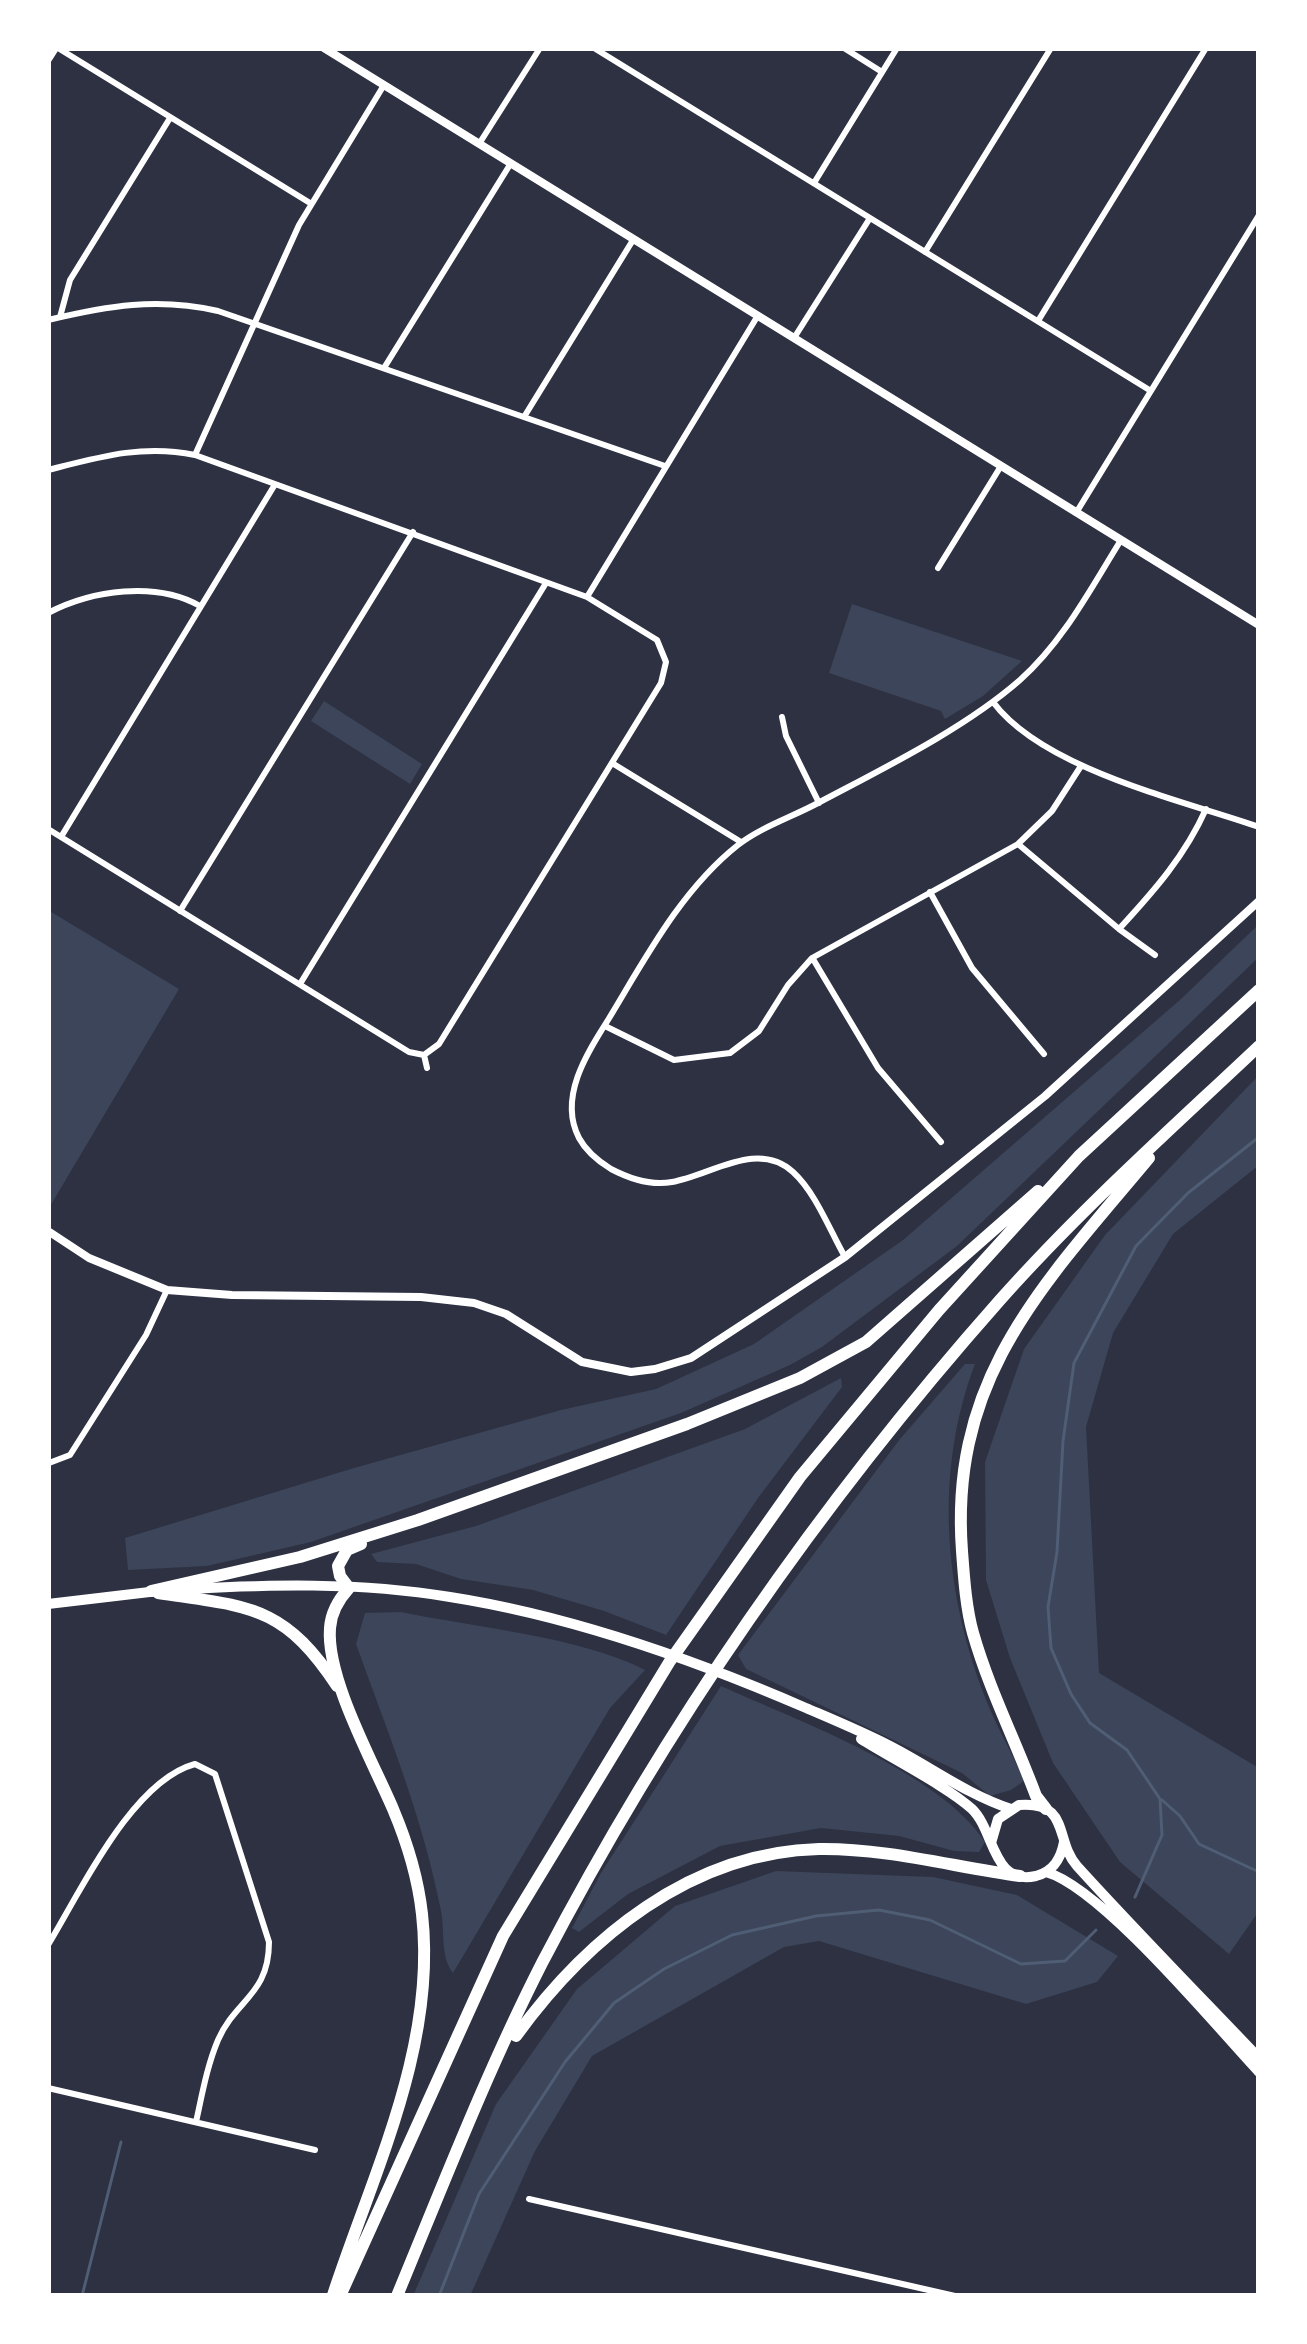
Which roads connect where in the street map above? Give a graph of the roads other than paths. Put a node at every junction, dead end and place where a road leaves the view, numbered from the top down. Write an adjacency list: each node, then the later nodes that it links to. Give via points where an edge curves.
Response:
1 (56, 48): 9 (street); 12 (street)
2 (540, 48): 13 (street)
3 (595, 48): 15 (street)
4 (844, 48): 10 (street)
5 (897, 48): 10 (street)
6 (1051, 48): 20 (street)
7 (1206, 48): 24 (street)
8 (331, 50): 11 (street)
9 (48, 59)
10 (882, 72): 15 (street)
11 (383, 85): 13 (street); 16 (street)
12 (170, 118): 16 (street); 22 (street, via 70,280)
13 (479, 144): 14 (street)
14 (511, 163): 19 (street); 27 (street)
15 (814, 183): 18 (street)
16 (311, 204): 25 (street)
17 (1259, 215): 28 (street)
18 (870, 218): 20 (street); 26 (street)
19 (633, 240): 21 (street); 29 (street)
20 (925, 252): 24 (street)
21 (757, 316): 26 (street); 31 (street)
22 (60, 317): 23 (street); 25 (street, via 164,302)
23 (48, 320)
24 (1038, 321): 28 (street)
25 (254, 323): 27 (street); 30 (street)
26 (794, 338): 32 (street)
27 (384, 368): 29 (street)
28 (1151, 392): 35 (street)
29 (524, 417): 31 (street)
30 (195, 455): 33 (street, via 134,449); 34 (street)
31 (664, 466): 40 (street)
32 (1000, 466): 35 (street); 38 (street)
33 (48, 470)
34 (274, 485): 36 (street); 41 (street)
35 (1076, 513): 37 (street)
36 (413, 532): 39 (street); 57 (street)
37 (1121, 540): 43 (street); 44 (street, via 1052,646)
38 (938, 568)
39 (547, 582): 40 (street); 61 (street)
40 (587, 597): 46 (street, via 654,638 666,658 661,683)
41 (200, 606): 42 (street, via 147,590); 52 (street)
42 (48, 613)
43 (1259, 625)
44 (993, 702): 47 (street, via 1007,721); 48 (street)
45 (782, 717): 48 (street)
46 (612, 763): 53 (street); 66 (street, via 439,1044)
47 (1081, 766): 49 (street); 54 (street)
48 (818, 803): 53 (street)
49 (1206, 809): 50 (street); 58 (street, via 1191,843)
50 (1259, 827)
51 (48, 829): 52 (street)
52 (61, 837): 57 (street)
53 (741, 842): 63 (street, via 670,920)
54 (1018, 844): 55 (street); 58 (street)
55 (930, 892): 60 (street); 65 (street, via 972,968)
56 (1259, 901): 72 (street, via 1045,1096)
57 (180, 910): 61 (street)
58 (1119, 929): 59 (street)
59 (1155, 955)
60 (812, 958): 63 (street, via 759,1031 730,1053 674,1060); 69 (street, via 878,1068)
61 (300, 984): 66 (street)
62 (1259, 990): 70 (highway)
63 (604, 1025): 72 (street, via 572,1100 579,1139 596,1160 638,1181 670,1183 766,1159 791,1170)
64 (1259, 1046): 68 (highway)
65 (1044, 1054)
66 (424, 1055): 67 (street)
67 (427, 1068)
68 (1188, 1111): 82 (highway, via 1000,1351 976,1405 963,1465 960,1522 972,1630); 89 (highway, via 1001,1299 771,1587 622,1823)
69 (941, 1142)
70 (1079, 1156): 75 (highway, via 866,1342 687,1424); 95 (highway, via 857,1406 670,1661 503,1936)
71 (48, 1231): 73 (street)
72 (845, 1257): 73 (street, via 691,1358 632,1372 582,1362 474,1303)
73 (167, 1290): 74 (street, via 70,1455)
74 (49, 1463)
75 (418, 1520): 76 (highway, via 347,1550 338,1571); 77 (highway)
76 (350, 1588): 77 (highway); 79 (highway, via 330,1627); 80 (highway, via 517,1609 743,1682)
77 (151, 1591): 78 (highway); 79 (highway, via 271,1615 314,1652)
78 (48, 1604)
79 (345, 1697): 95 (highway, via 412,1861 424,1969 409,2070)
80 (833, 1721): 81 (highway); 84 (highway, via 971,1808)
81 (1011, 1809): 82 (highway); 84 (highway, via 998,1819)
82 (1046, 1809): 83 (highway)
83 (1064, 1835): 85 (highway, via 1060,1858); 88 (highway, via 1071,1860)
84 (991, 1843): 86 (highway, via 1000,1865)
85 (1046, 1871): 86 (highway); 90 (highway, via 1134,1938)
86 (1020, 1876): 89 (highway, via 818,1849 701,1876 590,1948)
87 (48, 1945): 92 (street, via 117,1831 175,1770 196,1764 215,1774 269,1942 269,1965 218,2040)
88 (1259, 2058)
89 (497, 2062): 96 (highway)
90 (1259, 2072)
91 (48, 2088): 92 (street)
92 (196, 2122): 93 (street)
93 (315, 2150)
94 (529, 2199): 97 (street)
95 (337, 2296)
96 (397, 2296)
97 (955, 2296)

